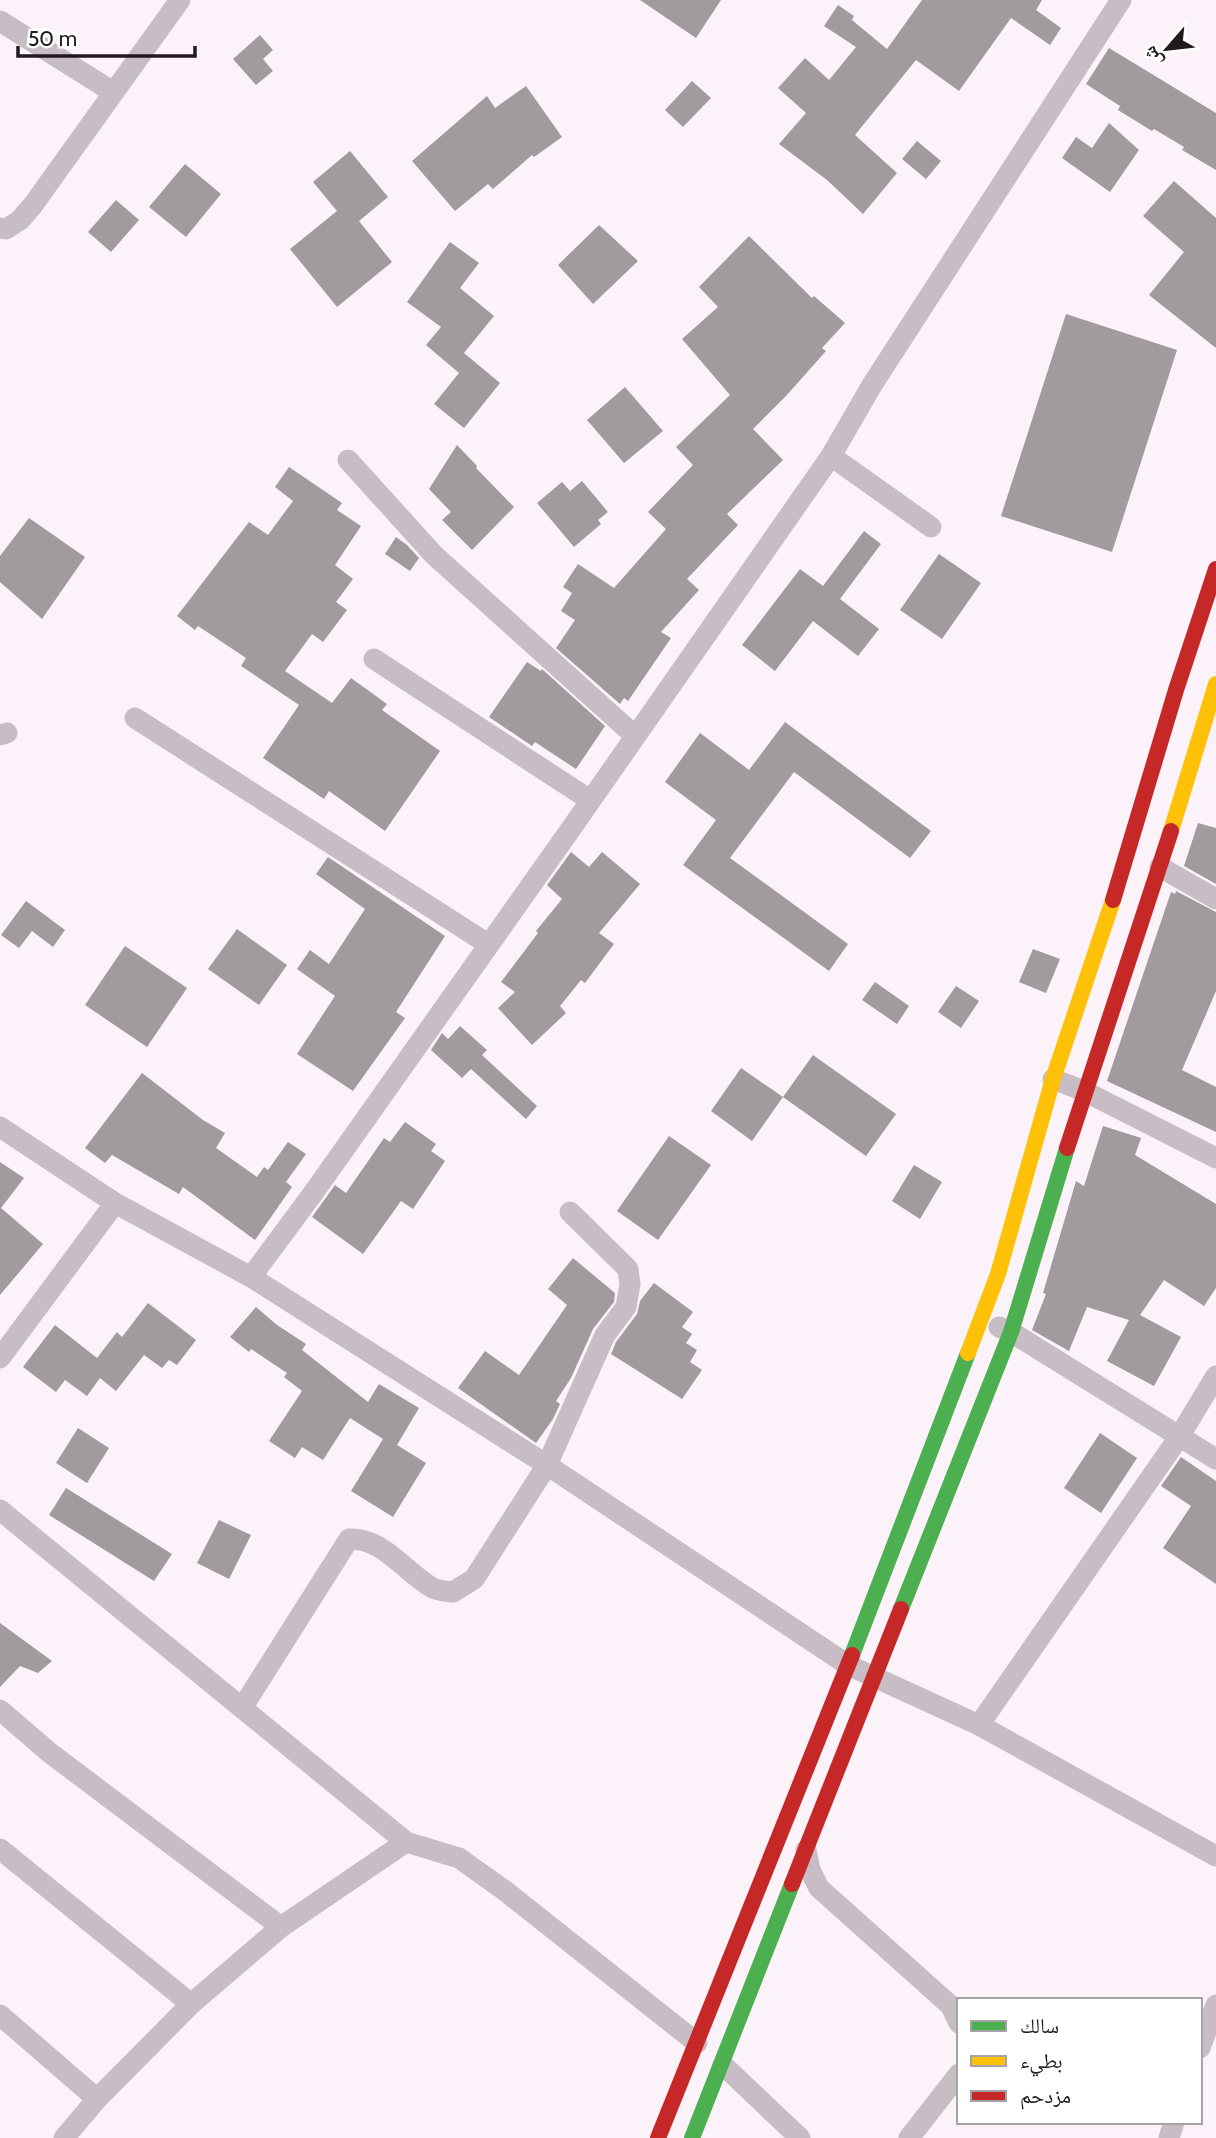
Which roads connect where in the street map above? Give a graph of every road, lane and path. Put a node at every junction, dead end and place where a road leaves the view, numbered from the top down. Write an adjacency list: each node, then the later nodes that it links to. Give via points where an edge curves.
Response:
1 (180, 0): 4 (street)
2 (1121, 0): 6 (street, via 872,385)
3 (0, 21): 4 (street)
4 (113, 92): 5 (street, via 33,205 20,220)
5 (0, 228)
6 (831, 456): 8 (street); 16 (street)
7 (348, 460): 16 (street, via 434,555)
8 (932, 527)
9 (1216, 569): 11 (main road)
10 (374, 659): 17 (street)
11 (1176, 690): 12 (street); 14 (main road)
12 (1214, 698): 15 (main road)
13 (135, 718): 20 (street)
14 (1168, 718): 15 (street); 21 (main road)
15 (1209, 734): 18 (main road)
16 (634, 735): 17 (street)
17 (590, 800): 20 (street)
18 (1160, 867): 19 (street); 22 (main road)
19 (1216, 899)
20 (488, 944): 27 (street)
21 (1053, 1079): 22 (street); 28 (main road)
22 (1084, 1091): 24 (street); 29 (main road)
23 (0, 1127): 25 (street)
24 (1216, 1158)
25 (115, 1203): 27 (street); 30 (street)
26 (570, 1212): 34 (street, via 628,1269 630,1284 625,1307 605,1335)
27 (251, 1277): 34 (street)
28 (981, 1320): 29 (street); 36 (main road)
29 (1011, 1332): 32 (street); 37 (main road)
30 (0, 1358)
31 (1216, 1376): 32 (street)
32 (1179, 1437): 33 (street); 40 (street)
33 (1216, 1459)
34 (547, 1465): 36 (street); 38 (street, via 474,1579 453,1592 433,1589 374,1544 349,1539)
35 (0, 1510): 38 (street)
36 (848, 1665): 37 (street); 50 (main road)
37 (874, 1675): 40 (street); 43 (main road)
38 (242, 1708): 41 (street)
39 (0, 1710): 45 (street)
40 (979, 1725): 44 (street)
41 (406, 1842): 45 (street); 50 (street, via 458,1858)
42 (0, 1849): 46 (street)
43 (805, 1849): 49 (street, via 818,1888 951,2006); 52 (main road)
44 (1216, 1856)
45 (281, 1927): 46 (street)
46 (191, 2004): 54 (street)
47 (1216, 2005): 51 (street)
48 (0, 2015): 54 (street)
49 (957, 2018)
50 (697, 2043): 56 (main road)
51 (1202, 2043)
52 (723, 2065): 57 (main road); 58 (street)
53 (957, 2077): 59 (street)
54 (97, 2099): 55 (street)
55 (64, 2138)
56 (658, 2138)
57 (692, 2138)
58 (800, 2138)
59 (909, 2138)

